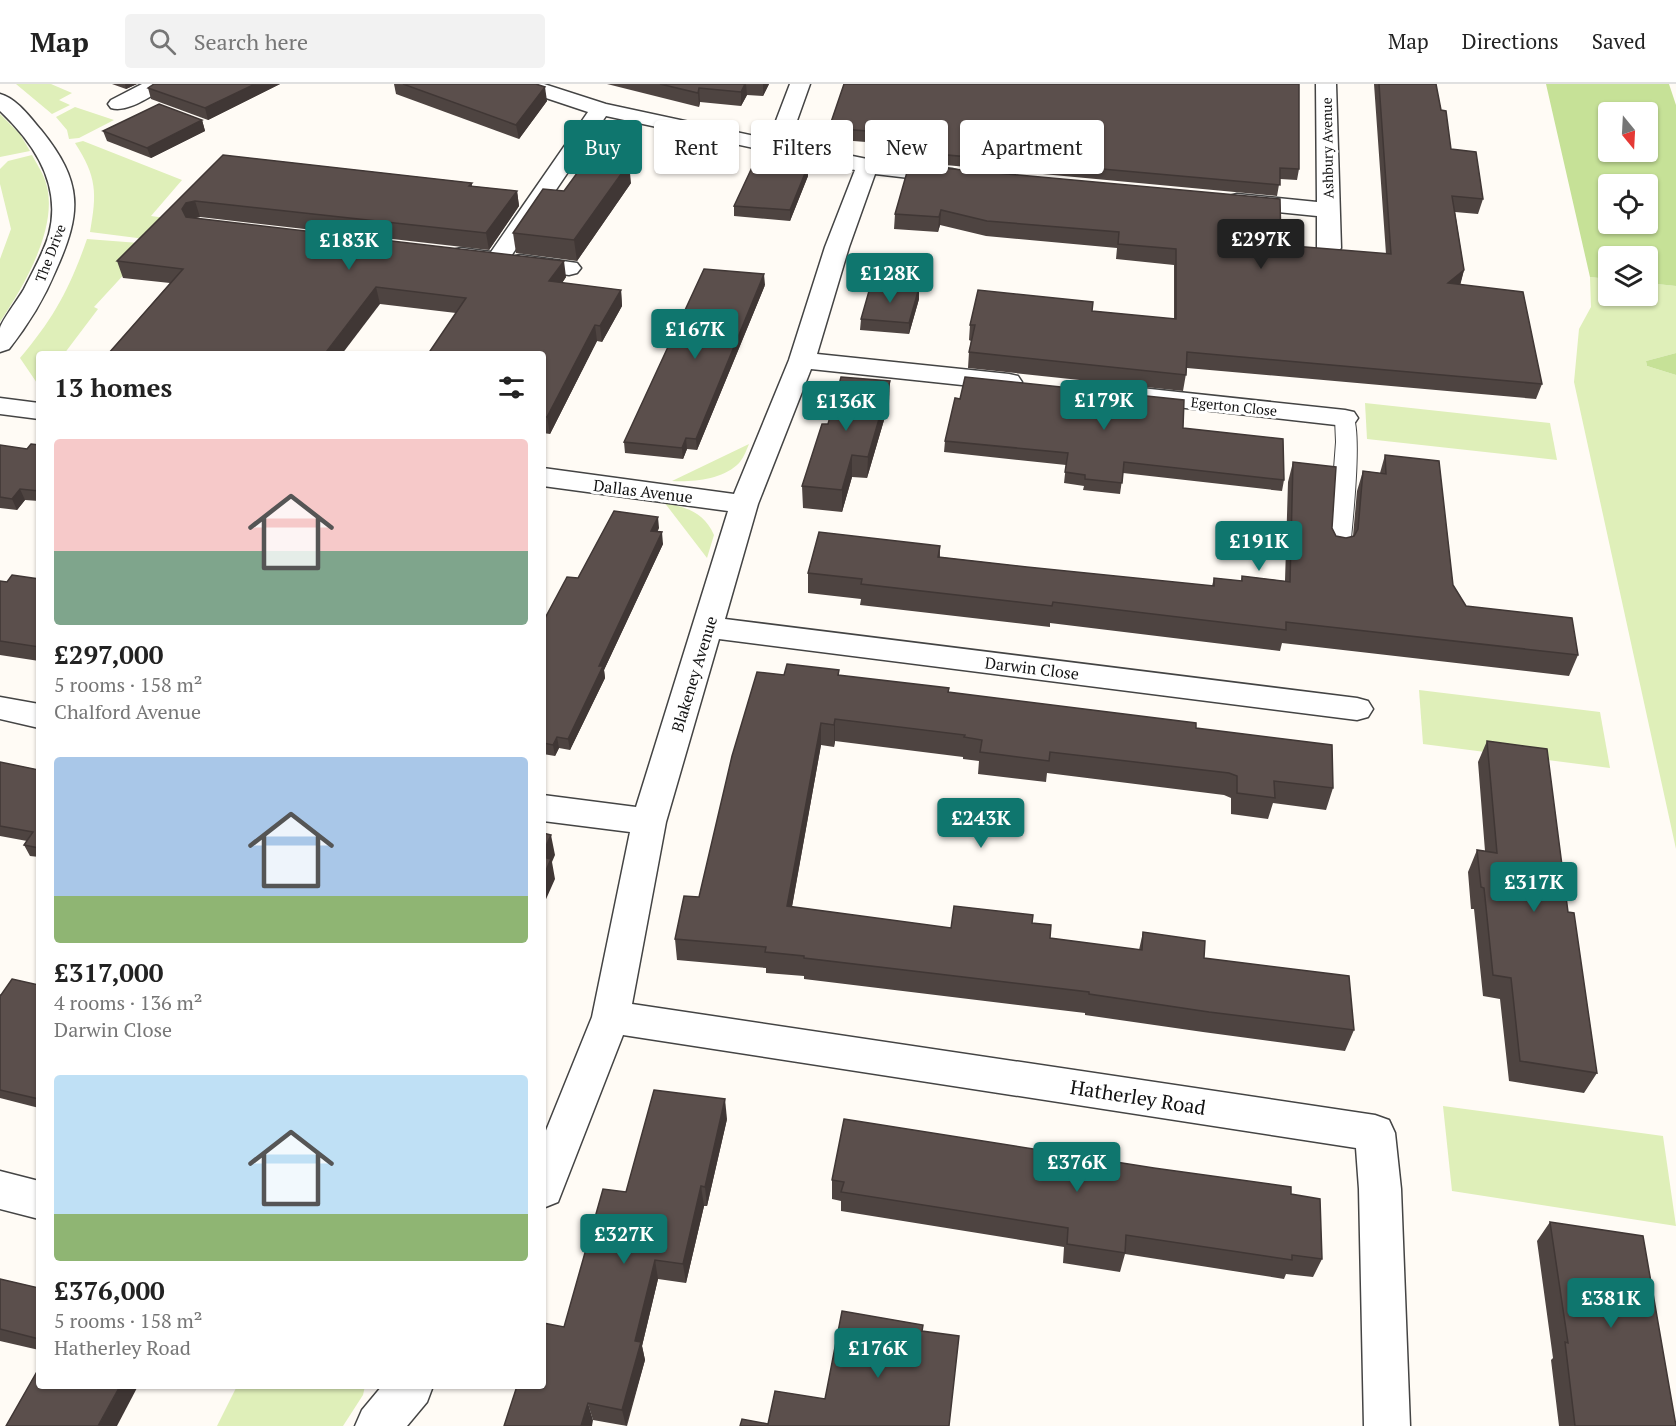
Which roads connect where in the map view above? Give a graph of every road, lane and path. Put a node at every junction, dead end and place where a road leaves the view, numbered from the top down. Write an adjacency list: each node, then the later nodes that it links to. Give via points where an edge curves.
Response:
1 (158, 84): 6 (street)
2 (523, 84): 7 (street)
3 (800, 84): 8 (street)
4 (1326, 84): 14 (street, Ashbury Avenue)
5 (0, 100): 19 (street, The Drive, via 46,150 58,175 64,216 61,232 34,292)
6 (118, 104)
7 (601, 109): 9 (street); 17 (street)
8 (787, 120)
9 (751, 141)
10 (865, 171): 20 (street, Blakeney Avenue)
11 (940, 174): 12 (street)
12 (967, 177)
13 (1211, 199): 14 (street)
14 (1328, 210): 15 (street, Ashbury Avenue)
15 (1329, 248)
16 (438, 253): 17 (street)
17 (497, 260): 18 (street)
18 (569, 268)
19 (0, 344)
20 (802, 360): 21 (street); 27 (street, Blakeney Avenue)
21 (1038, 385)
22 (1120, 394): 25 (street, Egerton Close)
23 (0, 406): 24 (street)
24 (36, 411)
25 (1345, 418): 28 (lane)
26 (546, 477): 27 (street, Dallas Avenue)
27 (744, 504): 29 (street, Blakeney Avenue)
28 (1339, 549)
29 (708, 627): 31 (street, Darwin Close); 34 (street, Blakeney Avenue)
30 (0, 708): 32 (street)
31 (1357, 709)
32 (36, 715)
33 (546, 808): 34 (street)
34 (649, 822): 35 (street, Blakeney Avenue)
35 (611, 1017): 36 (street, Blakeney Avenue); 41 (street, Hatherley Road, via 1375,1133)
36 (546, 1180)
37 (0, 1190): 38 (street)
38 (36, 1199)
39 (409, 1389): 40 (street)
40 (378, 1426)
41 (1387, 1426)

